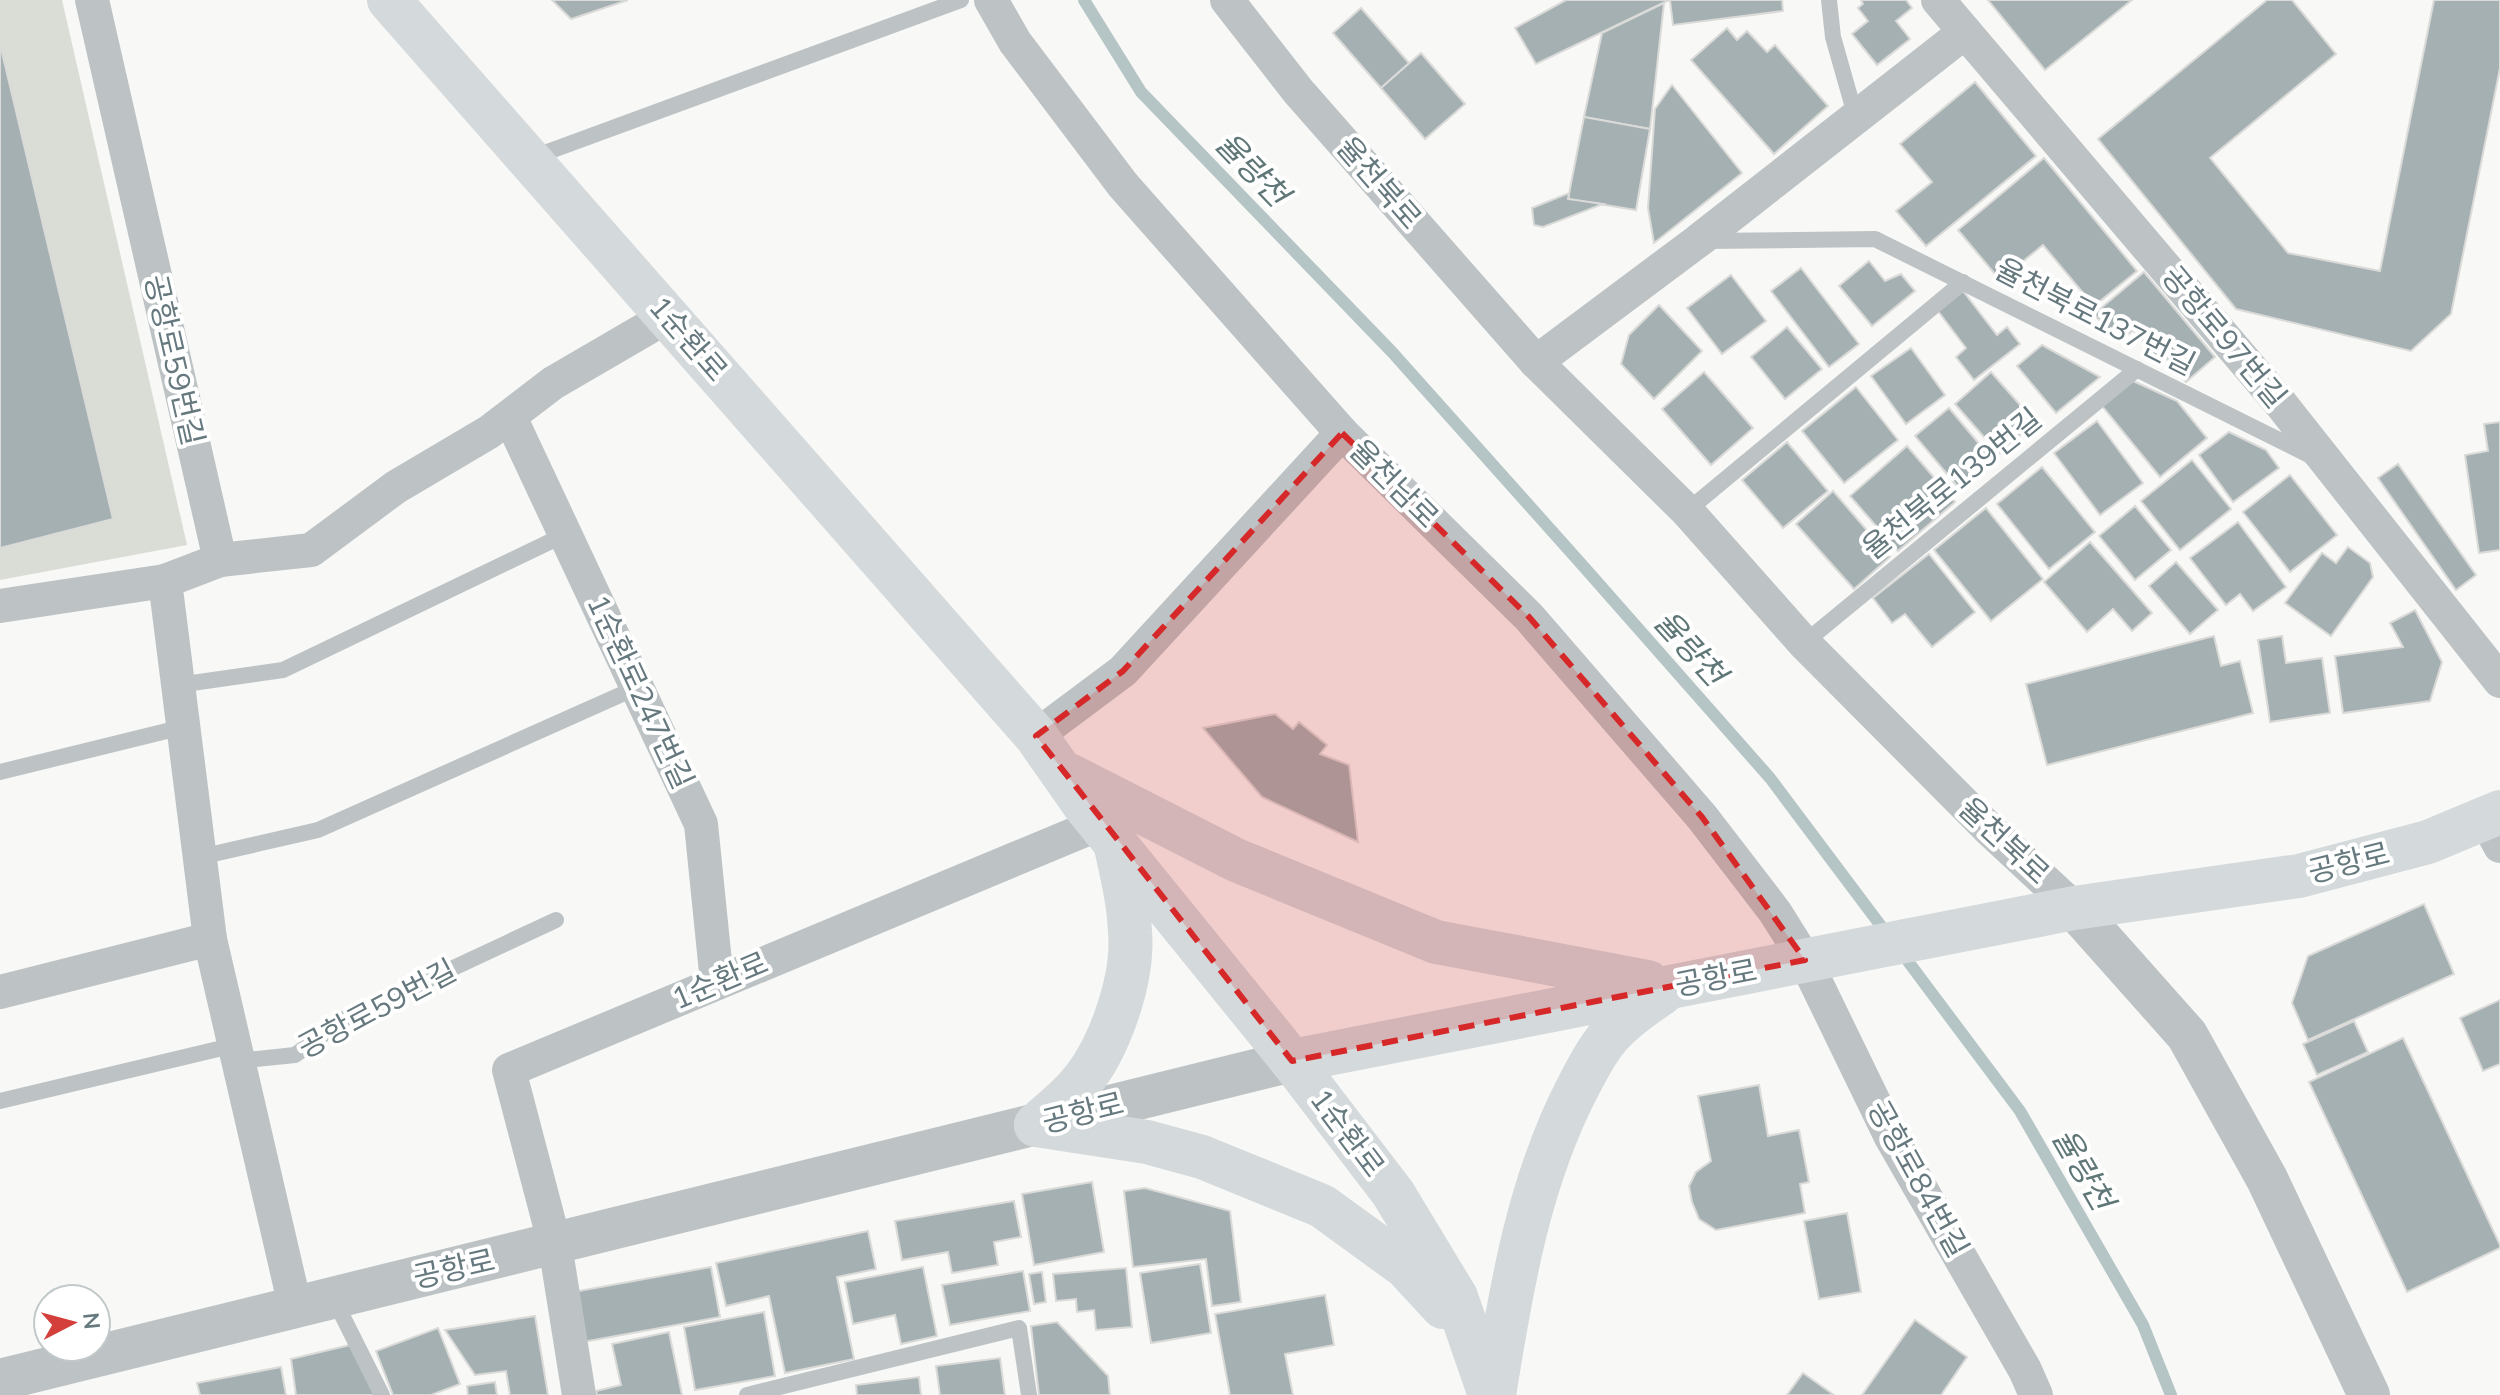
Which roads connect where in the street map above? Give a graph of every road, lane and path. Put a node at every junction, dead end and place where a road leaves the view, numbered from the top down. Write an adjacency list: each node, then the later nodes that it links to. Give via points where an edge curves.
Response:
1 (92, 0): 21 (street, 공항로59번길)
2 (389, 0): 10 (main road, 1순환로)
3 (961, 0): 10 (lane)
4 (991, 0): 17 (street, 율천남로, via 1015,42 1123,185)
5 (1227, 0): 14 (street, 율천북로, via 1298,91)
6 (1829, 0): 9 (lane, via 1833,37)
7 (1938, 0): 8 (street, 공항로97번길)
8 (1965, 32): 9 (street); 18 (street, 공항로97번길)
9 (1856, 118): 11 (street)
10 (529, 159): 13 (main road, 1순환로)
11 (1698, 241): 12 (lane, 율천북로137번길, via 1875,239); 14 (street)
12 (1963, 282): 15 (lane, 율천북로137번길); 19 (lane, 율천북로137번길)
13 (668, 316): 16 (street, via 553,383); 29 (main road, 1순환로)
14 (1536, 362): 19 (street, 율천북로)
15 (2137, 369): 18 (lane, 율천북로137번길); 24 (lane, 율천북로139번길)
16 (510, 417): 20 (street, 1순환로247번길); 21 (street, via 396,487 311,550)
17 (1342, 433): 29 (street); 37 (street, 율천남로, via 1529,617 1702,817 1775,912)
18 (2330, 465): 25 (street, 공항로97번길)
19 (1687, 511): 24 (street, 율천북로)
20 (566, 534): 26 (lane, via 283,670); 27 (street, 1순환로247번길)
21 (220, 560): 22 (street)
22 (165, 581): 23 (street); 26 (street)
23 (0, 606)
24 (1804, 643): 34 (street, 율천북로)
25 (2500, 681)
26 (178, 685): 28 (street)
27 (638, 687): 33 (lane, via 318,830); 38 (street, 1순환로247번길, via 701,824)
28 (183, 727): 30 (lane); 33 (street)
29 (1048, 753): 32 (main road, 1순환로); 39 (main road, via 1236,860 1436,942)
30 (0, 772)
31 (2495, 826): 34 (main road, 공항로, via 2299,876)
32 (1107, 833): 38 (street, 1순환로); 42 (main road, 1순환로); 44 (main road, via 1131,933 1130,965 1098,1055 1078,1086)
33 (200, 857): 36 (street)
34 (2074, 908): 37 (main road, 공항로); 54 (street, 율천북로, via 2187,1035 2267,1179)
35 (556, 920): 41 (lane, 공항로59번길, via 344,1019 295,1055)
36 (210, 939): 40 (street); 41 (street)
37 (1821, 957): 39 (main road, 공항로); 53 (street, 공항로84번길, via 1891,1137)
38 (717, 982): 45 (street, 1순환로, via 509,1070)
39 (1670, 987): 42 (main road, 공항로); 52 (main road, via 1616,1028 1564,1113 1530,1209)
40 (0, 992)
41 (236, 1053): 43 (lane, 공항로59번길); 46 (street)
42 (1292, 1061): 44 (street, 공항로); 52 (main road, 1순환로, via 1426,1244 1456,1297)
43 (0, 1101)
44 (1036, 1125): 45 (street, 공항로); 52 (main road, via 1147,1142 1202,1157 1322,1206 1406,1267 1443,1307)
45 (555, 1245): 46 (street, 공항로); 49 (street)
46 (314, 1302): 47 (street, 공항로); 48 (lane)
47 (0, 1380)
48 (382, 1395)
49 (579, 1395)
50 (747, 1395): 51 (lane, via 1019,1328)
51 (1029, 1395)
52 (1491, 1395)
53 (2036, 1395)
54 (2369, 1395)

